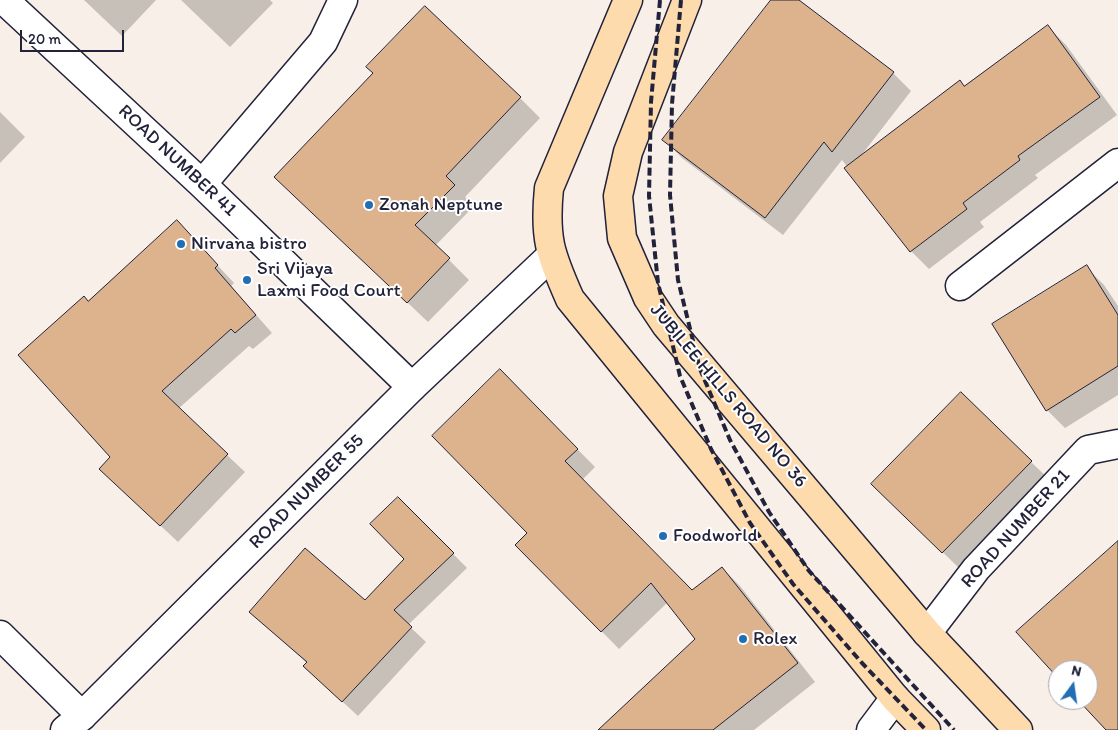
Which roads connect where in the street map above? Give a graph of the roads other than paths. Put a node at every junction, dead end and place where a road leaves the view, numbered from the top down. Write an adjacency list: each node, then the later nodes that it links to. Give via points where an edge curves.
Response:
1 (4, 0): 6 (street, ROAD NUMBER 41)
2 (343, 0): 6 (street, via 323,42)
3 (628, 0): 7 (main road, via 548,188 545,221)
4 (686, 0): 11 (main road, JUBILEE HILLS ROAD NO 36, via 628,152 618,196 622,238 648,298 666,325)
5 (1118, 163): 8 (street)
6 (202, 184): 9 (street, ROAD NUMBER 41)
7 (551, 256): 9 (street, ROAD NUMBER 55); 13 (main road, via 570,299)
8 (960, 286)
9 (412, 387): 14 (street, ROAD NUMBER 55)
10 (1118, 444): 11 (street, ROAD NUMBER 21, via 1088,450 976,569)
11 (928, 633): 17 (main road, JUBILEE HILLS ROAD NO 36)
12 (0, 635): 14 (street)
13 (895, 698): 15 (street); 16 (main road)
14 (74, 723)
15 (871, 730)
16 (926, 730)
17 (1018, 730)

